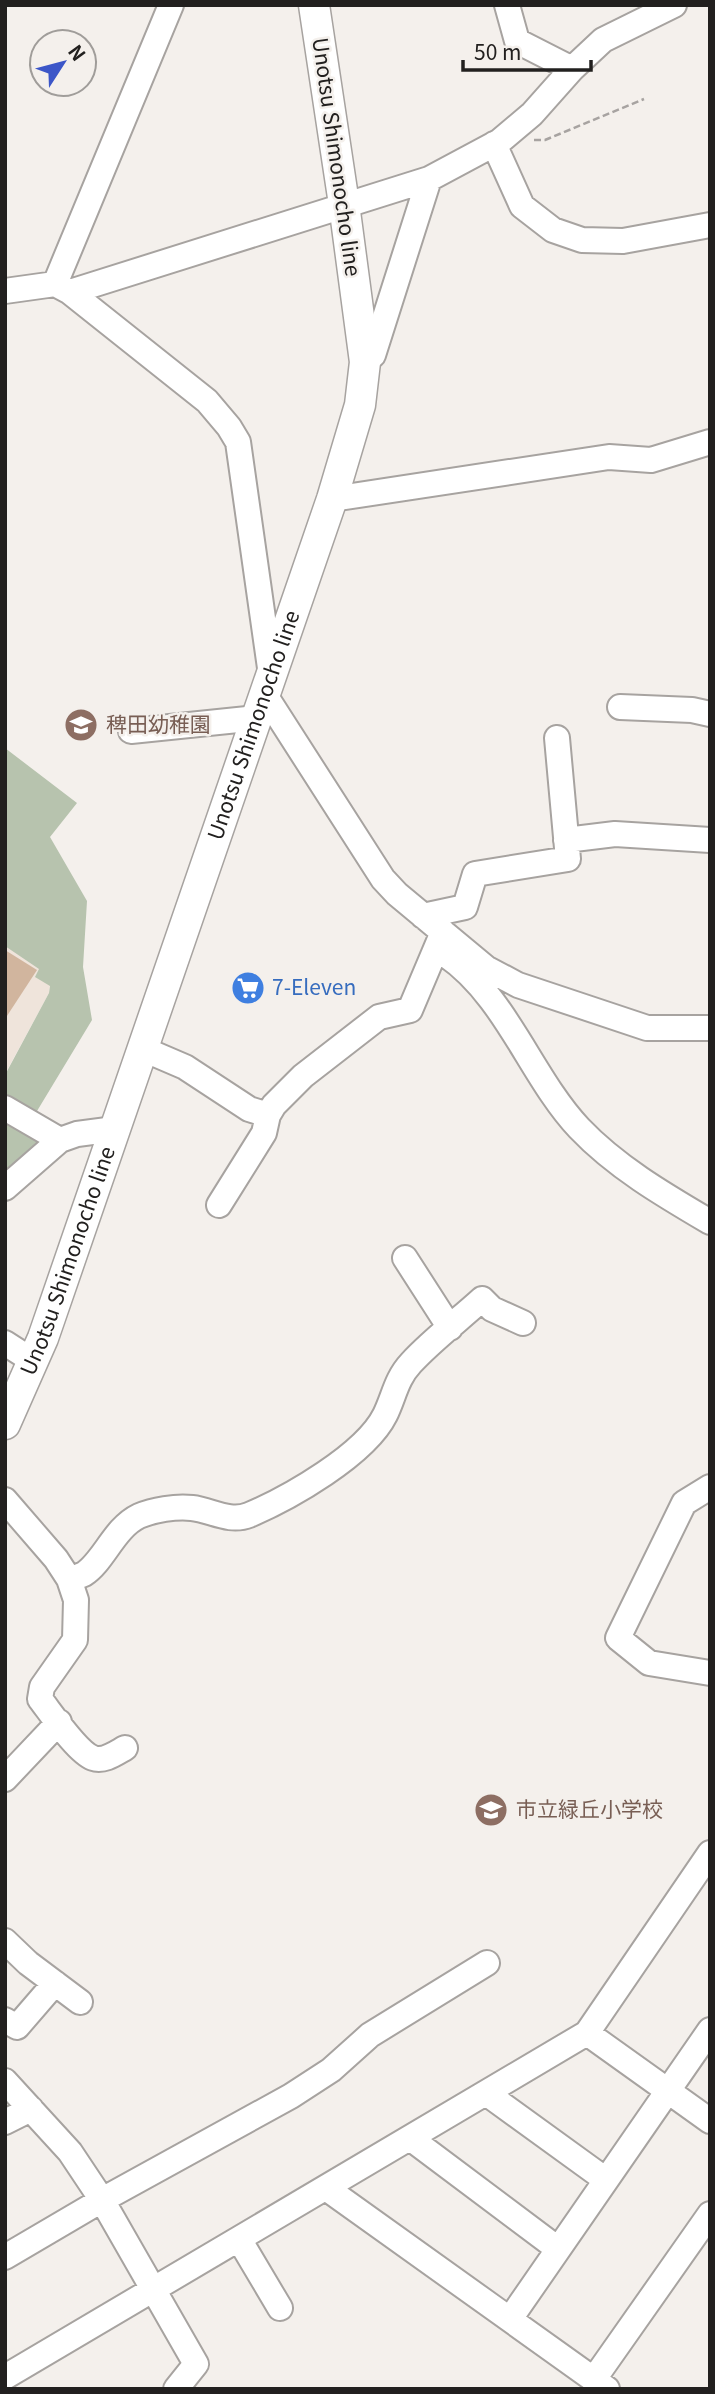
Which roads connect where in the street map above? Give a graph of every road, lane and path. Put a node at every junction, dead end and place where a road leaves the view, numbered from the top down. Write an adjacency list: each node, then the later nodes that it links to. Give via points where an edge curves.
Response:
1 (171, 5): 12 (street)
2 (314, 5): 10 (main road, Unotsu Shimonocho line)
3 (508, 5): 5 (street, via 517,41)
4 (674, 5): 5 (street, via 603,40)
5 (572, 69): 8 (street, via 532,114)
6 (644, 99): 7 (path)
7 (534, 141)
8 (494, 144): 9 (street); 11 (street, via 522,206 553,230 582,240 623,241)
9 (429, 179): 10 (street); 14 (street, via 373,355)
10 (344, 204): 12 (street); 14 (main road, Unotsu Shimonocho line)
11 (710, 225)
12 (62, 288): 13 (street); 17 (street, via 207,401 238,442)
13 (5, 290)
14 (365, 362): 16 (main road, Unotsu Shimonocho line, via 360,405)
15 (710, 442): 16 (street, via 651,460 609,457)
16 (332, 499): 17 (main road, Unotsu Shimonocho line)
17 (264, 696): 20 (street); 24 (street, via 383,879); 27 (main road, Unotsu Shimonocho line)
18 (620, 707): 19 (street, via 692,709)
19 (710, 714)
20 (131, 731)
21 (557, 738): 22 (street)
22 (566, 840): 23 (street, via 615,834); 24 (street, via 568,859 475,874 465,908)
23 (710, 840)
24 (424, 916): 25 (street)
25 (440, 940): 26 (street, via 518,985 647,1028); 29 (street, via 410,1010 379,1017 303,1076); 34 (street, via 493,1004 579,1128 661,1194)
26 (710, 1028)
27 (143, 1049): 29 (street, via 185,1067 249,1109); 30 (main road, Unotsu Shimonocho line)
28 (5, 1108): 31 (street)
29 (268, 1115): 33 (street, via 264,1133)
30 (115, 1129): 31 (street); 39 (main road, Unotsu Shimonocho line)
31 (60, 1140): 32 (street)
32 (5, 1188)
33 (219, 1205)
34 (710, 1222)
35 (405, 1258): 37 (street)
36 (523, 1323): 37 (street, via 492,1309 482,1299)
37 (450, 1328): 43 (street, via 410,1364 365,1442 294,1492 246,1516 231,1518 190,1508 138,1517 85,1573)
38 (5, 1343): 39 (street)
39 (33, 1361): 40 (main road, Unotsu Shimonocho line)
40 (5, 1424)
41 (710, 1487): 44 (street, via 684,1503 618,1638 649,1662)
42 (5, 1500): 43 (street)
43 (69, 1579): 45 (street, via 76,1600 75,1640 42,1687 40,1699)
44 (710, 1673)
45 (59, 1723): 46 (street, via 93,1758 105,1758); 47 (street)
46 (125, 1748)
47 (5, 1779)
48 (710, 1853): 55 (street)
49 (5, 1941): 51 (street)
50 (487, 1963): 65 (street, via 370,2035 331,2070 291,2096)
51 (55, 1983): 52 (street); 53 (street, via 17,2027)
52 (80, 2002)
53 (5, 2020)
54 (710, 2030): 57 (street)
55 (587, 2034): 57 (street); 58 (street)
56 (5, 2081): 59 (street)
57 (667, 2090): 60 (street); 63 (street)
58 (486, 2093): 62 (street); 63 (street)
59 (31, 2109): 61 (street); 65 (street, via 70,2152)
60 (710, 2121)
61 (5, 2122)
62 (410, 2138): 64 (street); 68 (street)
63 (606, 2180): 68 (street)
64 (326, 2188): 67 (street); 72 (street)
65 (102, 2200): 69 (street); 70 (street)
66 (710, 2214): 74 (street)
67 (239, 2239): 70 (street); 71 (street)
68 (558, 2249): 72 (street)
69 (5, 2257)
70 (154, 2290): 73 (street); 75 (street, via 196,2364)
71 (280, 2308)
72 (510, 2319): 74 (street)
73 (5, 2377)
74 (601, 2384)
75 (176, 2389)

